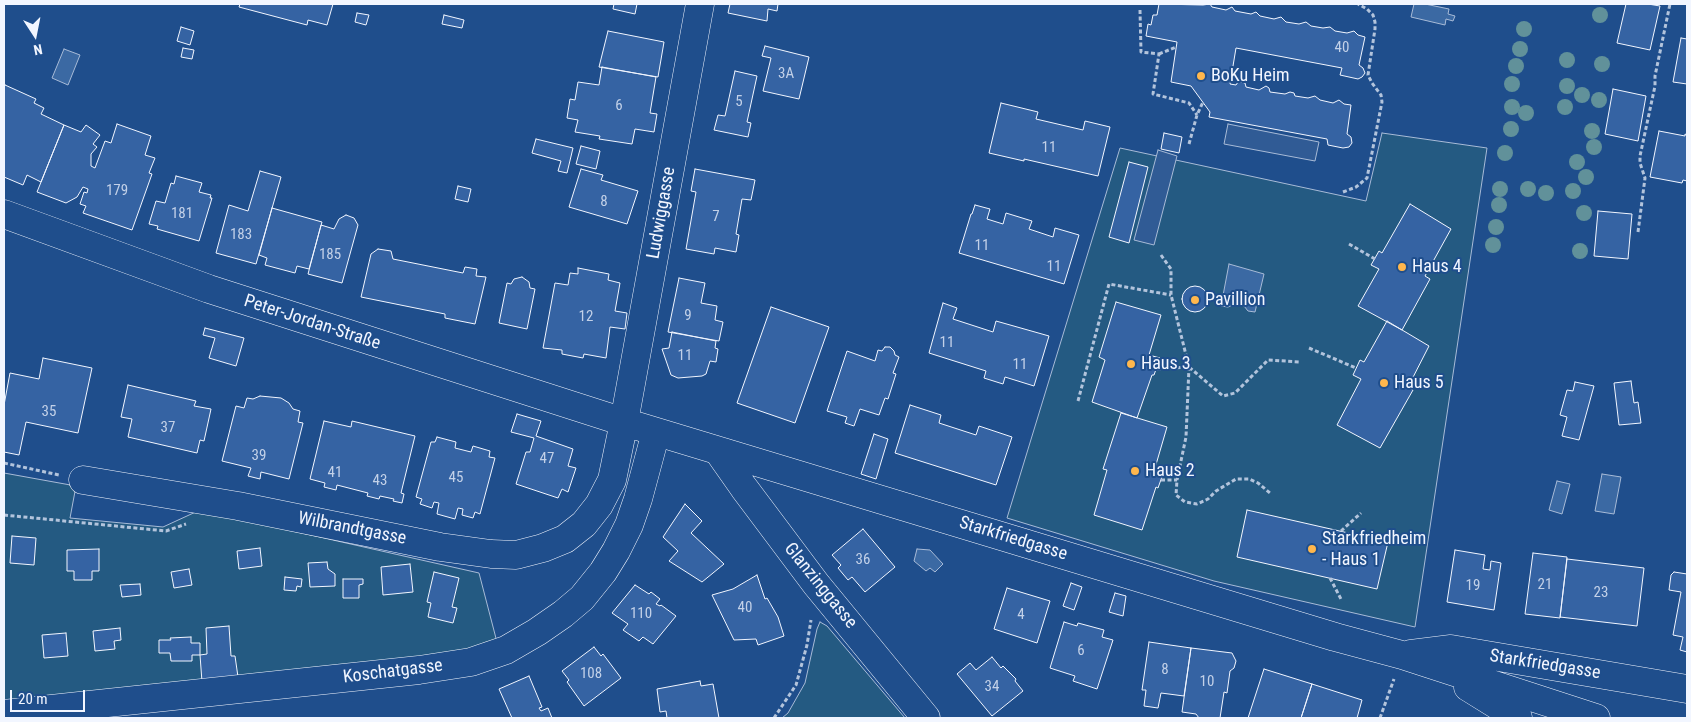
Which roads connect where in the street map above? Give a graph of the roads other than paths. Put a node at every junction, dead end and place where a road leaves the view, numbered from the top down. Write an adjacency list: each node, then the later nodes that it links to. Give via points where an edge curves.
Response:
1 (700, 4): 3 (street, Ludwiggasse)
2 (4, 214): 3 (street, Peter-Jordan-Straße, via 209,289)
3 (624, 422): 4 (street, Starkfriedgasse); 6 (street, Wilbrandtgasse, via 612,480 599,506 565,539 516,555 440,547 238,506)
4 (656, 432): 5 (street, Starkfriedgasse); 9 (street, Koschatgasse, via 629,525 603,572 582,598 563,614 506,650 471,662 419,670)
5 (718, 451): 7 (street, Starkfriedgasse); 10 (street, Glanzinggasse, via 810,576)
6 (83, 480)
7 (1402, 655): 8 (street, Starkfriedgasse, via 1451,649); 11 (street, Starkfriedgasse, via 1472,689); 12 (street, Starkfriedgasse)
8 (1687, 689)
9 (4, 714)
10 (926, 718)
11 (1518, 718)
12 (1596, 718)

